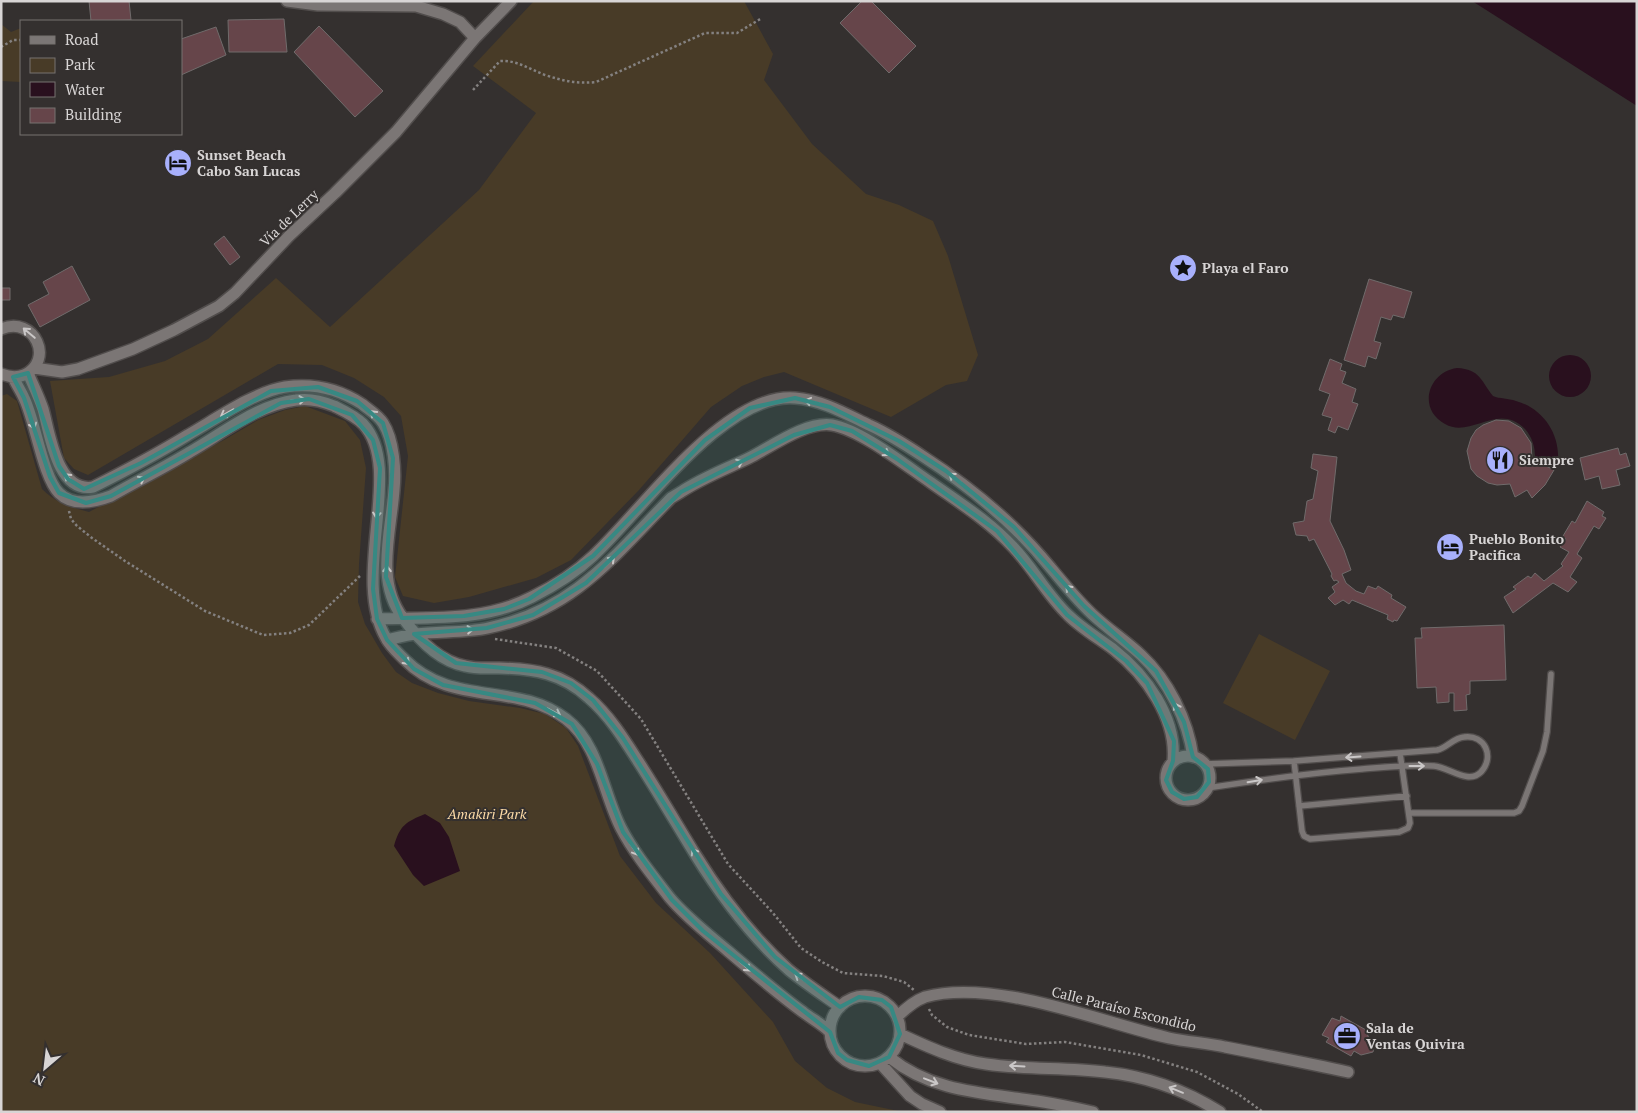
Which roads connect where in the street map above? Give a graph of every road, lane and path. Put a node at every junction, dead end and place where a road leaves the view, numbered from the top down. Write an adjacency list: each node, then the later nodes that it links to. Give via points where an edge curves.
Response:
1 (287, 1): 4 (street, via 318,5 416,6 460,22)
2 (511, 1): 4 (street, Vía de Lerry)
3 (762, 18): 7 (path, via 737,33 705,33 596,82 579,84 511,60 500,61)
4 (475, 38): 9 (street, Vía de Lerry, via 396,132 289,236 235,294 219,306 133,349 78,369 62,372)
5 (20, 40): 6 (path, via 12,40)
6 (1, 47)
7 (473, 90)
8 (2, 327): 9 (street, one-way to 8, via 39,352 34,335 20,326)
9 (31, 370): 10 (street); 13 (street, one-way to 9, via 392,600 386,577 394,486 388,433 375,414 357,401 334,390 283,387 236,408 141,463 84,489 68,479 59,466)
10 (7, 376): 11 (street, one-way to 11, via 24,398 50,477 59,493)
11 (69, 499): 12 (path, via 71,519 92,538 205,611 263,635 290,634 309,625); 12 (street, one-way to 12, via 86,503 100,500 253,415 280,403 316,400 352,415 364,425 373,440 380,468 380,484)
12 (372, 564): 14 (street)
13 (402, 618): 14 (street); 16 (street); 20 (street, one-way to 13, via 1184,722 1156,671 1094,616 990,504 884,431 830,407 794,398 765,402 721,427 593,556 551,587 504,609 436,618)
14 (377, 619): 17 (street)
15 (479, 629): 16 (street, one-way to 15); 22 (street, one-way to 22, via 533,614 586,583 671,498 690,486 794,435 830,425 852,431 897,459 1003,536 1067,615 1126,661 1147,683 1172,736); 30 (path, via 493,638 556,648 597,671 641,719 728,864 801,948 843,973 863,973 904,982)
16 (417, 634): 17 (street); 31 (street, one-way to 16, via 792,972 745,924 721,894 623,738 593,700 557,676 456,663 434,652)
17 (386, 640): 33 (street, one-way to 33, via 414,669 443,685 535,703 572,724 597,764 623,832 672,900 703,931)
18 (1551, 674): 29 (lane, via 1543,751 1519,811)
19 (1400, 753): 21 (lane, one-way to 21); 24 (lane); 24 (lane, one-way to 19, via 1435,766 1473,777 1483,769 1488,754 1482,741 1466,736 1442,749)
20 (1193, 756): 22 (street); 23 (street)
21 (1294, 761): 23 (lane); 25 (lane)
22 (1174, 762): 26 (street, via 1169,767 1166,780 1172,792 1191,799)
23 (1204, 764): 26 (street, via 1209,776)
24 (1401, 766): 25 (lane); 27 (lane)
25 (1295, 775): 26 (lane, one-way to 25); 28 (lane)
26 (1207, 788)
27 (1406, 796): 28 (lane); 29 (lane)
28 (1299, 806): 29 (lane, via 1302,831 1310,839 1398,832 1408,828)
29 (1409, 813)
30 (924, 998): 32 (street, Calle Paraíso Escondido); 36 (street, Calle Paraíso Escondido, via 976,993 1012,997 1170,1038); 40 (path, via 932,1015 947,1027 968,1035 1026,1044 1065,1042 1141,1055 1197,1072 1238,1094)
31 (840, 1007): 32 (street, via 854,999 871,997 886,1004); 33 (street)
32 (897, 1017): 34 (street)
33 (830, 1032): 35 (street, via 838,1053 847,1060 868,1066)
34 (900, 1034): 35 (street); 39 (street, one-way to 34, via 1173,1088 1131,1076 1104,1071 986,1064 957,1058)
35 (884, 1060): 37 (street, via 910,1096); 38 (street, one-way to 38, via 946,1087)
36 (1348, 1072)
37 (940, 1112)
38 (1093, 1112)
39 (1220, 1112)
40 (1262, 1112)

